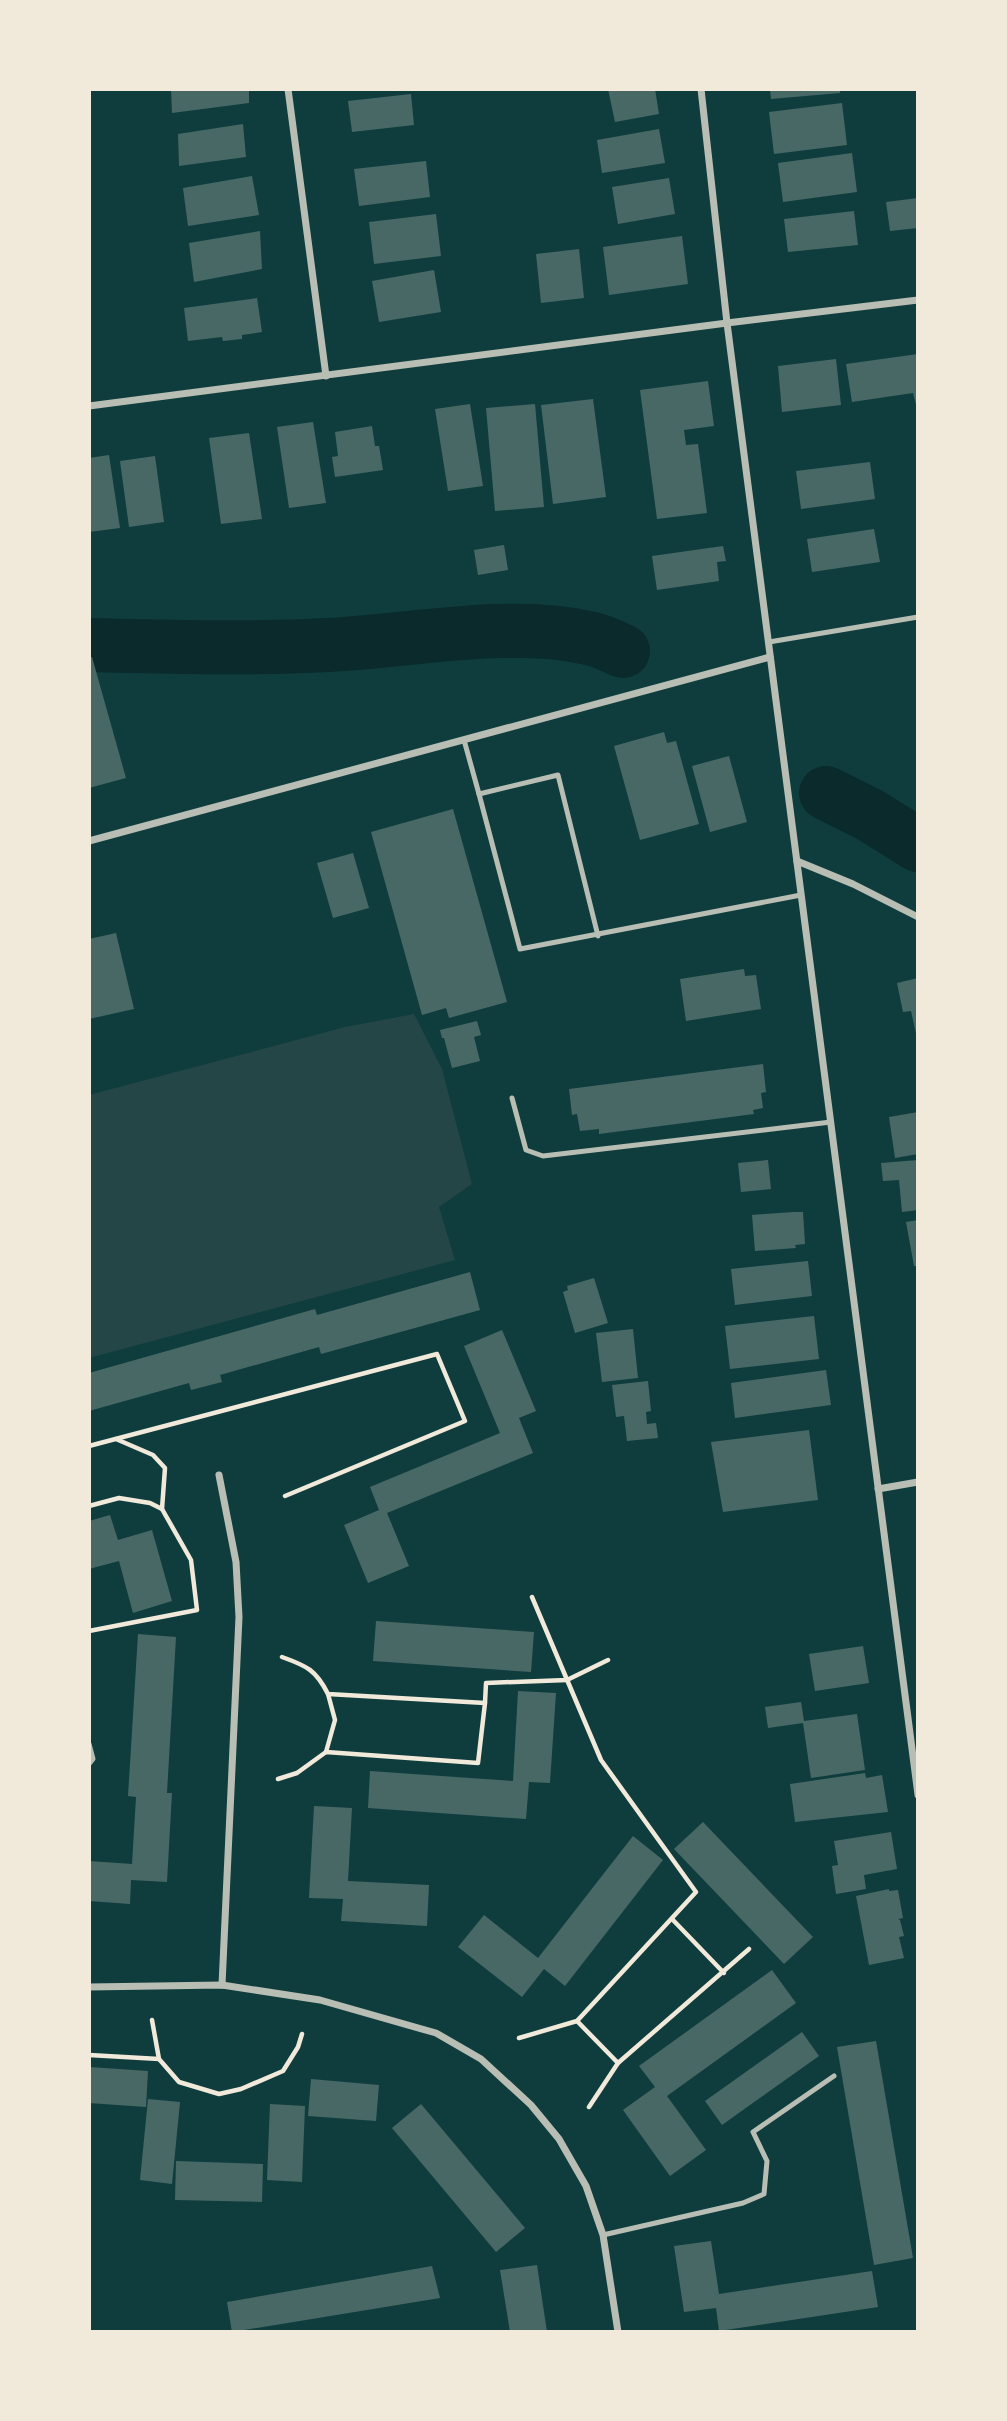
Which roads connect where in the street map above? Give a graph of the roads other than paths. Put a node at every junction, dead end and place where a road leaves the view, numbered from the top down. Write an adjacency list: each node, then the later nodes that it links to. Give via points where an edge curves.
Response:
1 (288, 89): 5 (street)
2 (701, 89): 4 (street)
3 (918, 300): 4 (street)
4 (727, 323): 5 (street); 8 (street)
5 (326, 376): 6 (street)
6 (89, 406)
7 (918, 617): 8 (lane)
8 (768, 642): 9 (street)
9 (770, 657): 10 (street); 13 (street)
10 (464, 740): 11 (lane); 12 (street)
11 (479, 794): 16 (lane, via 520,949); 16 (lane, via 558,775)
12 (89, 841)
13 (797, 861): 14 (street); 15 (street)
14 (801, 895): 16 (lane); 18 (street)
15 (918, 917)
16 (598, 936)
17 (513, 1098): 18 (lane, via 526,1150 543,1156)
18 (831, 1122): 21 (street)
19 (219, 1475): 25 (street, via 236,1562 240,1617)
20 (918, 1482): 21 (street)
21 (878, 1489): 24 (street)
22 (89, 1744): 23 (lane, via 93,1759)
23 (89, 1764)
24 (918, 1795)
25 (222, 1985): 26 (street); 28 (street, via 320,2000 423,2029 481,2059 559,2139 586,2186)
26 (89, 1987)
27 (834, 2076): 28 (lane, via 753,2132 767,2161 764,2194 743,2203)
28 (603, 2235): 29 (street)
29 (618, 2332)

